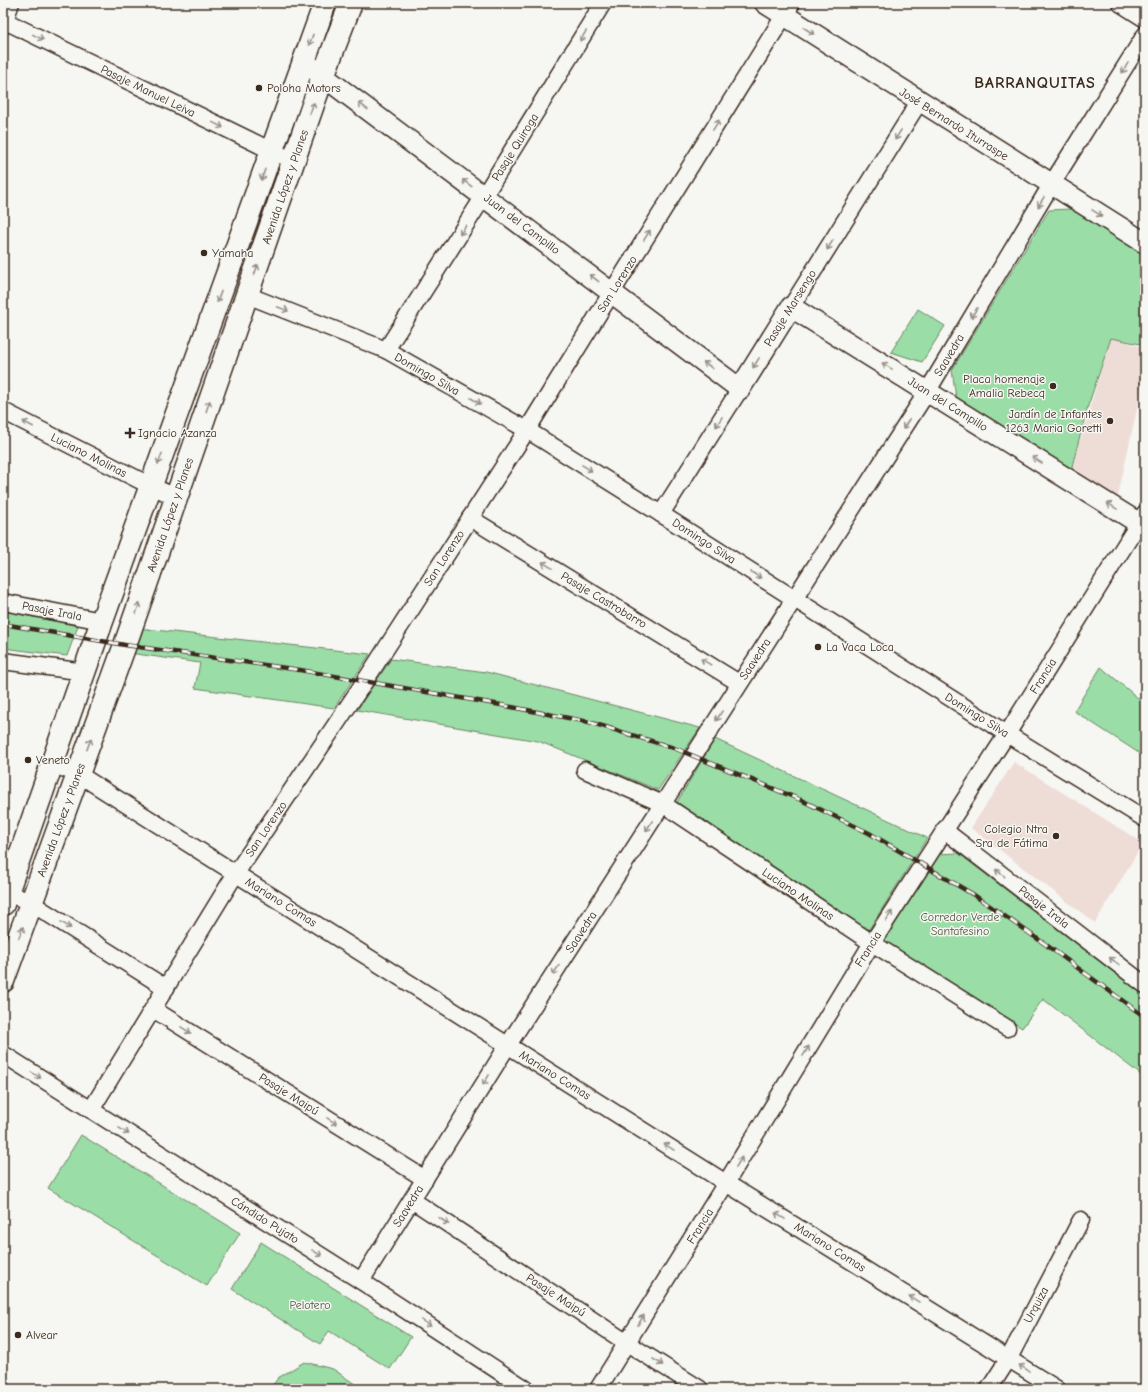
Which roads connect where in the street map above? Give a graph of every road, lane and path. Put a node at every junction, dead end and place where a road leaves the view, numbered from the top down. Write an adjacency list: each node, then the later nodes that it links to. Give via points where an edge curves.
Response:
1 (11, 3): 10 (street)
2 (325, 3): 13 (main road, Avenida López y Planes, one-way to 13)
3 (351, 3): 11 (main road, Avenida López y Planes)
4 (354, 3): 11 (main road)
5 (603, 3): 19 (street, Pasaje Quiroga, one-way to 19)
6 (765, 3): 8 (street, José Bernardo Iturraspe)
7 (1120, 3): 9 (street)
8 (788, 9): 15 (street, José Bernardo Iturraspe, one-way to 15); 21 (street, San Lorenzo, one-way to 8)
9 (1145, 19)
10 (4, 22): 16 (street, Pasaje Manuel Leiva, one-way to 16)
11 (343, 24): 14 (main road, Avenida López y Planes)
12 (1145, 35): 18 (street, Saavedra, one-way to 18)
13 (303, 61): 14 (street, Juan del Campillo); 16 (main road, Avenida López y Planes)
14 (323, 76): 17 (main road, Avenida López y Planes, one-way to 14); 19 (street, Juan del Campillo, one-way to 14)
15 (919, 102): 18 (street, José Bernardo Iturraspe); 23 (street, Pasaje Marsengo, one-way to 23)
16 (272, 151): 17 (street, Pasaje Manuel Leiva); 29 (main road, Avenida López y Planes, one-way to 29)
17 (294, 161): 22 (main road, Avenida López y Planes, one-way to 17)
18 (1051, 185): 20 (street, José Bernardo Iturraspe, one-way to 20); 26 (street, Saavedra, one-way to 26)
19 (484, 196): 21 (street, Juan del Campillo, one-way to 19); 24 (street, Pasaje Quiroga, one-way to 24)
20 (1145, 243)
21 (612, 292): 25 (street, Juan del Campillo, one-way to 21); 28 (street, San Lorenzo)
22 (247, 294): 24 (street, Domingo Silva, one-way to 24); 30 (main road, Avenida López y Planes, one-way to 22)
23 (791, 307): 25 (street, Pasaje Marsengo, one-way to 25); 26 (street, Juan del Campillo, one-way to 23)
24 (386, 350): 28 (street, Domingo Silva, one-way to 28)
25 (740, 388): 31 (street, Pasaje Marsengo, one-way to 31)
26 (927, 392): 33 (street, Juan del Campillo, one-way to 26); 34 (street, Saavedra, one-way to 34)
27 (3, 411): 29 (street, Luciano Molinas, one-way to 27)
28 (526, 430): 31 (street, Domingo Silva, one-way to 31); 32 (street, San Lorenzo)
29 (151, 486): 30 (street, Luciano Molinas); 36 (main road, Avenida López y Planes)
30 (176, 497): 43 (main road, Avenida López y Planes, one-way to 30)
31 (662, 514): 34 (street, Domingo Silva, one-way to 34)
32 (470, 518): 39 (street, Pasaje Castrobarro, one-way to 32); 47 (street, San Lorenzo, via 366,681)
33 (1143, 521): 40 (street, Francia)
34 (794, 599): 39 (street, Saavedra); 40 (street, Domingo Silva)
35 (3, 602): 36 (street, Pasaje Irala)
36 (102, 621): 38 (main road, Avenida López y Planes)
37 (3, 661): 38 (street)
38 (85, 672): 41 (main road, Avenida López y Planes)
39 (739, 682): 44 (street, Saavedra, one-way to 44)
40 (1006, 734): 45 (street, Domingo Silva); 46 (street, Francia)
41 (52, 764): 43 (street, Mariano Comas); 48 (main road, Avenida López y Planes)
42 (585, 770): 44 (street, Luciano Molinas)
43 (78, 774): 47 (street, Mariano Comas); 49 (main road, Avenida López y Planes)
44 (663, 804): 50 (street, Luciano Molinas); 56 (street, Saavedra, one-way to 56)
45 (1145, 819)
46 (944, 830): 50 (street, Francia, one-way to 46); 52 (street, Pasaje Irala, one-way to 46)
47 (236, 873): 53 (street, San Lorenzo); 56 (street, Mariano Comas)
48 (5, 898): 49 (street)
49 (32, 903): 51 (main road, Avenida López y Planes, one-way to 49); 53 (street, one-way to 53)
50 (872, 943): 55 (street, Luciano Molinas); 60 (street, Francia, one-way to 50)
51 (3, 982)
52 (1145, 985)
53 (166, 988): 54 (street, San Lorenzo)
54 (153, 1009): 58 (street, San Lorenzo); 59 (street, Pasaje Maipú, one-way to 59)
55 (1007, 1028)
56 (508, 1045): 59 (street, Saavedra, one-way to 59); 60 (street, Mariano Comas, one-way to 56)
57 (3, 1054): 58 (street, Cándido Pujato, one-way to 58)
58 (91, 1110): 63 (street, Cándido Pujato, one-way to 63)
59 (425, 1179): 61 (street, Saavedra)
60 (726, 1183): 64 (street, Francia, one-way to 60); 65 (street, Mariano Comas, one-way to 60)
61 (412, 1200): 63 (street, Saavedra); 64 (street, Pasaje Maipú, one-way to 64)
62 (1081, 1220): 65 (street, Urquiza)
63 (361, 1281): 66 (street, Cándido Pujato, one-way to 66)
64 (627, 1343): 67 (street, Francia); 68 (street, Pasaje Maipú, one-way to 68)
65 (1009, 1358): 69 (street, Urquiza); 70 (street, Mariano Comas, one-way to 65)
66 (526, 1389)
67 (598, 1389)
68 (700, 1389)
69 (989, 1389)
70 (1057, 1389)

